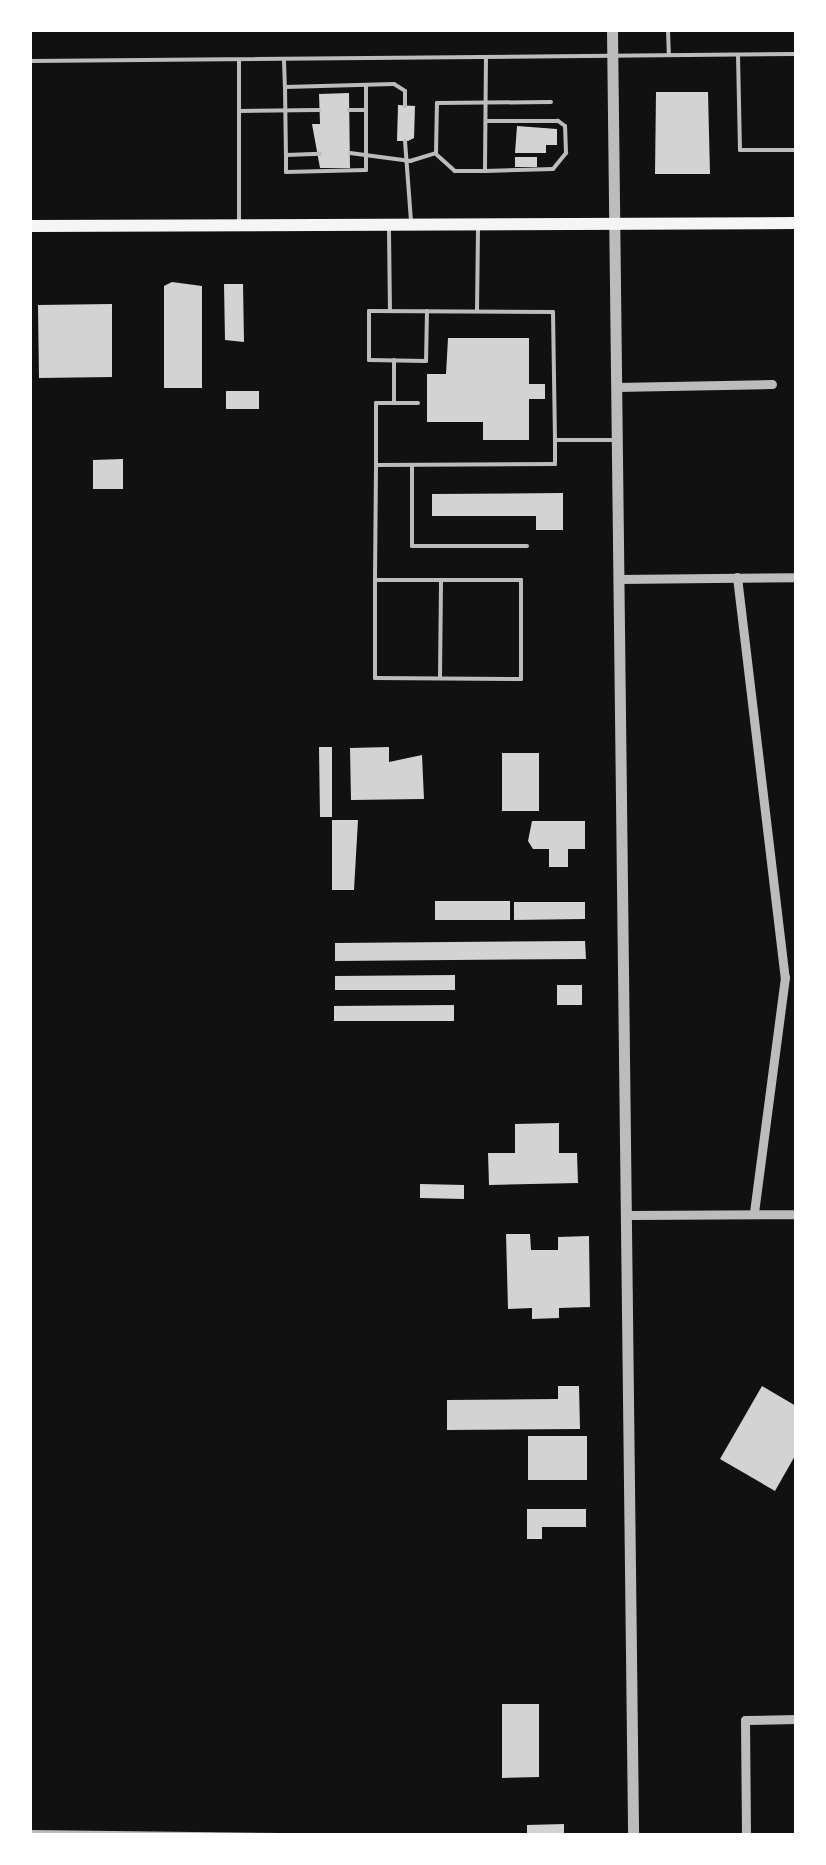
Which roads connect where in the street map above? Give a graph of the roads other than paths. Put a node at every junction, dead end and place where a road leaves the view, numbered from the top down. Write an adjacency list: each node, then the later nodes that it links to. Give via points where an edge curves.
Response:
1 (612, 30): 6 (street)
2 (668, 30): 5 (lane)
3 (796, 54): 4 (lane)
4 (738, 55): 5 (lane); 23 (lane, via 740,150)
5 (669, 56): 6 (lane)
6 (612, 58): 7 (lane); 35 (street)
7 (486, 59): 9 (lane); 13 (lane)
8 (30, 60): 10 (lane)
9 (284, 61): 10 (lane); 12 (lane)
10 (238, 62): 20 (lane)
11 (366, 86): 12 (lane); 15 (lane, via 394,84 405,91); 19 (lane)
12 (284, 87): 16 (lane)
13 (486, 101): 14 (lane); 21 (lane); 28 (lane, via 437,103)
14 (551, 102)
15 (405, 106)
16 (285, 110): 17 (lane); 20 (lane); 26 (lane)
17 (320, 110)
18 (349, 110): 19 (lane)
19 (366, 110): 25 (lane)
20 (239, 111): 36 (lane)
21 (486, 121): 30 (lane); 30 (lane, via 558,121 567,136 566,154 552,169)
22 (405, 141): 29 (lane)
23 (796, 150)
24 (350, 153): 25 (lane)
25 (366, 153): 26 (lane, via 366,170 286,172); 29 (lane)
26 (286, 154): 27 (lane)
27 (320, 154)
28 (436, 154): 29 (lane); 30 (lane, via 455,170)
29 (410, 161): 33 (lane)
30 (485, 171)
31 (794, 220): 35 (main road)
32 (389, 224): 33 (main road); 36 (main road); 38 (lane)
33 (411, 224): 34 (main road)
34 (478, 224): 35 (main road); 40 (lane)
35 (613, 224): 43 (street)
36 (239, 225): 37 (main road)
37 (30, 226)
38 (390, 311): 39 (lane); 41 (lane, via 369,310 369,360)
39 (427, 311): 40 (lane); 41 (lane, via 426,360)
40 (477, 312): 46 (lane, via 553,312)
41 (394, 360): 45 (lane)
42 (772, 384): 43 (street)
43 (616, 387): 47 (street)
44 (418, 403): 45 (lane)
45 (394, 404): 48 (lane, via 376,404)
46 (556, 440): 47 (lane); 49 (lane, via 556,464)
47 (616, 440): 53 (street)
48 (376, 465): 49 (lane); 54 (lane)
49 (412, 465): 50 (lane, via 412,546)
50 (527, 546)
51 (796, 576): 52 (street)
52 (737, 577): 53 (street); 57 (street, via 784,977)
53 (618, 579): 59 (street)
54 (374, 580): 55 (lane); 56 (lane, via 375,678)
55 (441, 580): 56 (lane); 56 (lane, via 521,580 521,679)
56 (440, 678)
57 (754, 1214): 58 (street); 59 (street)
58 (796, 1214)
59 (628, 1215): 63 (street)
60 (796, 1719): 64 (street, via 746,1720)
61 (30, 1832): 62 (lane)
62 (282, 1835)
63 (633, 1835)
64 (746, 1835)

